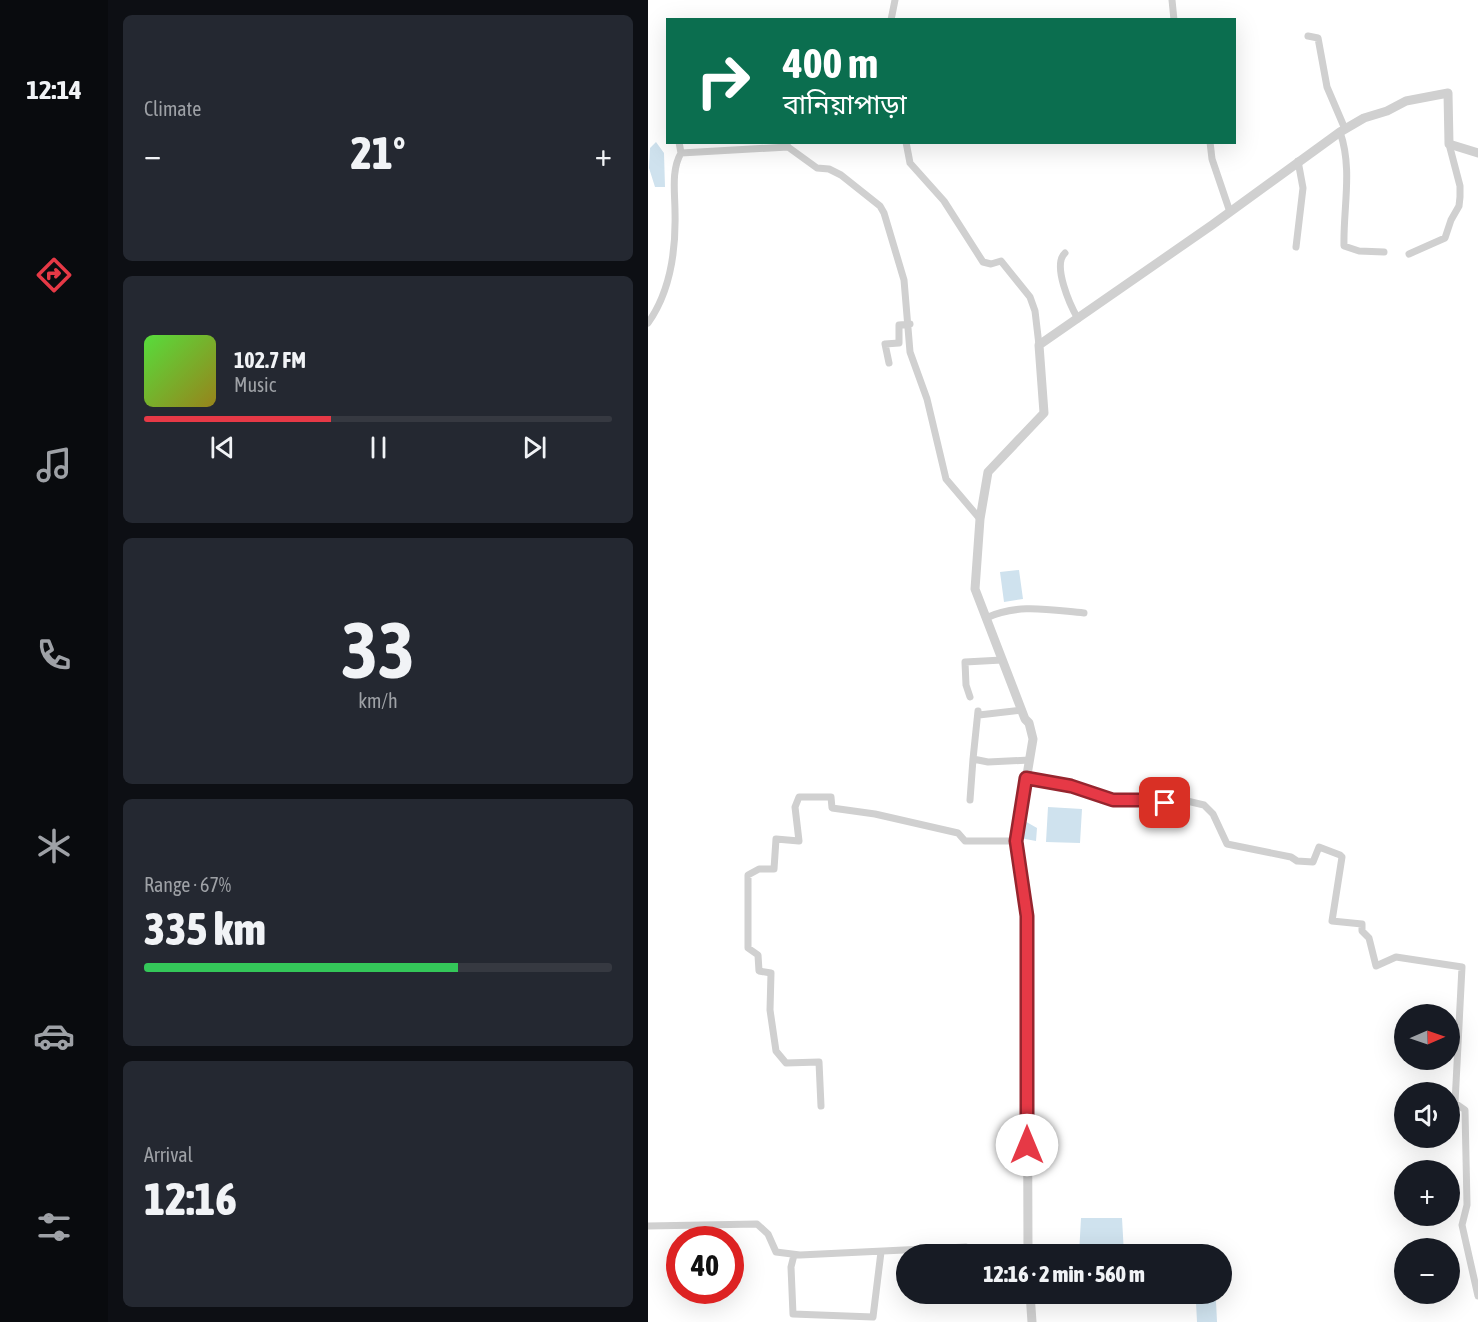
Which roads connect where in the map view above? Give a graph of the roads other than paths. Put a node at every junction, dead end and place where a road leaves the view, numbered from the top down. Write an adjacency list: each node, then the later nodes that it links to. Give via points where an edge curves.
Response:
1 (895, 0): 3 (street)
2 (1172, 0): 4 (street)
3 (891, 18)
4 (1174, 18)
5 (1308, 36): 6 (street, via 1318,38)
6 (1342, 130): 10 (street, via 1406,101 1448,93); 15 (street); 18 (street, via 1348,182 1344,246)
7 (679, 144): 13 (street)
8 (906, 144): 24 (street, via 910,164 944,201 983,262 1001,261 1030,297)
9 (1210, 144): 16 (street)
10 (1449, 144): 14 (street); 20 (street, via 1460,186 1459,206 1445,238)
11 (787, 145): 12 (street); 23 (street, via 817,168 842,175 880,206 904,280)
12 (730, 146): 13 (street)
13 (681, 153): 22 (street, via 675,162 670,277)
14 (1478, 153)
15 (1298, 161): 16 (street); 17 (street, via 1303,188)
16 (1230, 212): 21 (street)
17 (1296, 247)
18 (1384, 252)
19 (1065, 253): 21 (street, via 1060,266 1070,305)
20 (1409, 254)
21 (1078, 319): 24 (street)
22 (648, 323)
23 (910, 324): 25 (street, via 898,325 898,343 885,344); 26 (street, via 910,352 927,399 946,479)
24 (1039, 345): 26 (street, via 1044,413 988,472)
25 (889, 363)
26 (980, 519): 28 (street, via 975,590)
27 (1084, 613): 28 (street, via 1029,607 1005,610)
28 (986, 618): 29 (street)
29 (1002, 660): 30 (street, via 965,662); 31 (street)
30 (970, 697)
31 (1022, 710): 32 (street, via 978,713); 33 (street, via 1033,739)
32 (973, 759): 33 (street); 35 (street)
33 (1029, 760): 34 (street)
34 (1026, 778): 36 (street); 43 (street, via 1071,786 1113,800 1187,801 1204,805 1213,814 1227,844 1297,861 1313,862 1319,847 1340,855 1332,921 1362,924 1376,966 1396,957 1462,968 1455,1102 1465,1110 1467,1205 1462,1225)
35 (970, 800)
36 (1016, 841): 37 (street, via 965,841 958,833 832,807 831,797 799,797 795,807 799,841 776,839 774,869 759,869 748,875 748,948 758,955 759,971 771,973 770,1010 776,1051 786,1063 819,1062); 39 (street, via 1027,916)
37 (821, 1107)
38 (648, 1226): 42 (street, via 757,1224 768,1234 776,1252)
39 (1028, 1244)
40 (896, 1251): 41 (street)
41 (881, 1252): 42 (street); 42 (street, via 873,1317 793,1314)
42 (794, 1254)
43 (1478, 1296)
44 (1031, 1304): 45 (street)
45 (1032, 1322)

